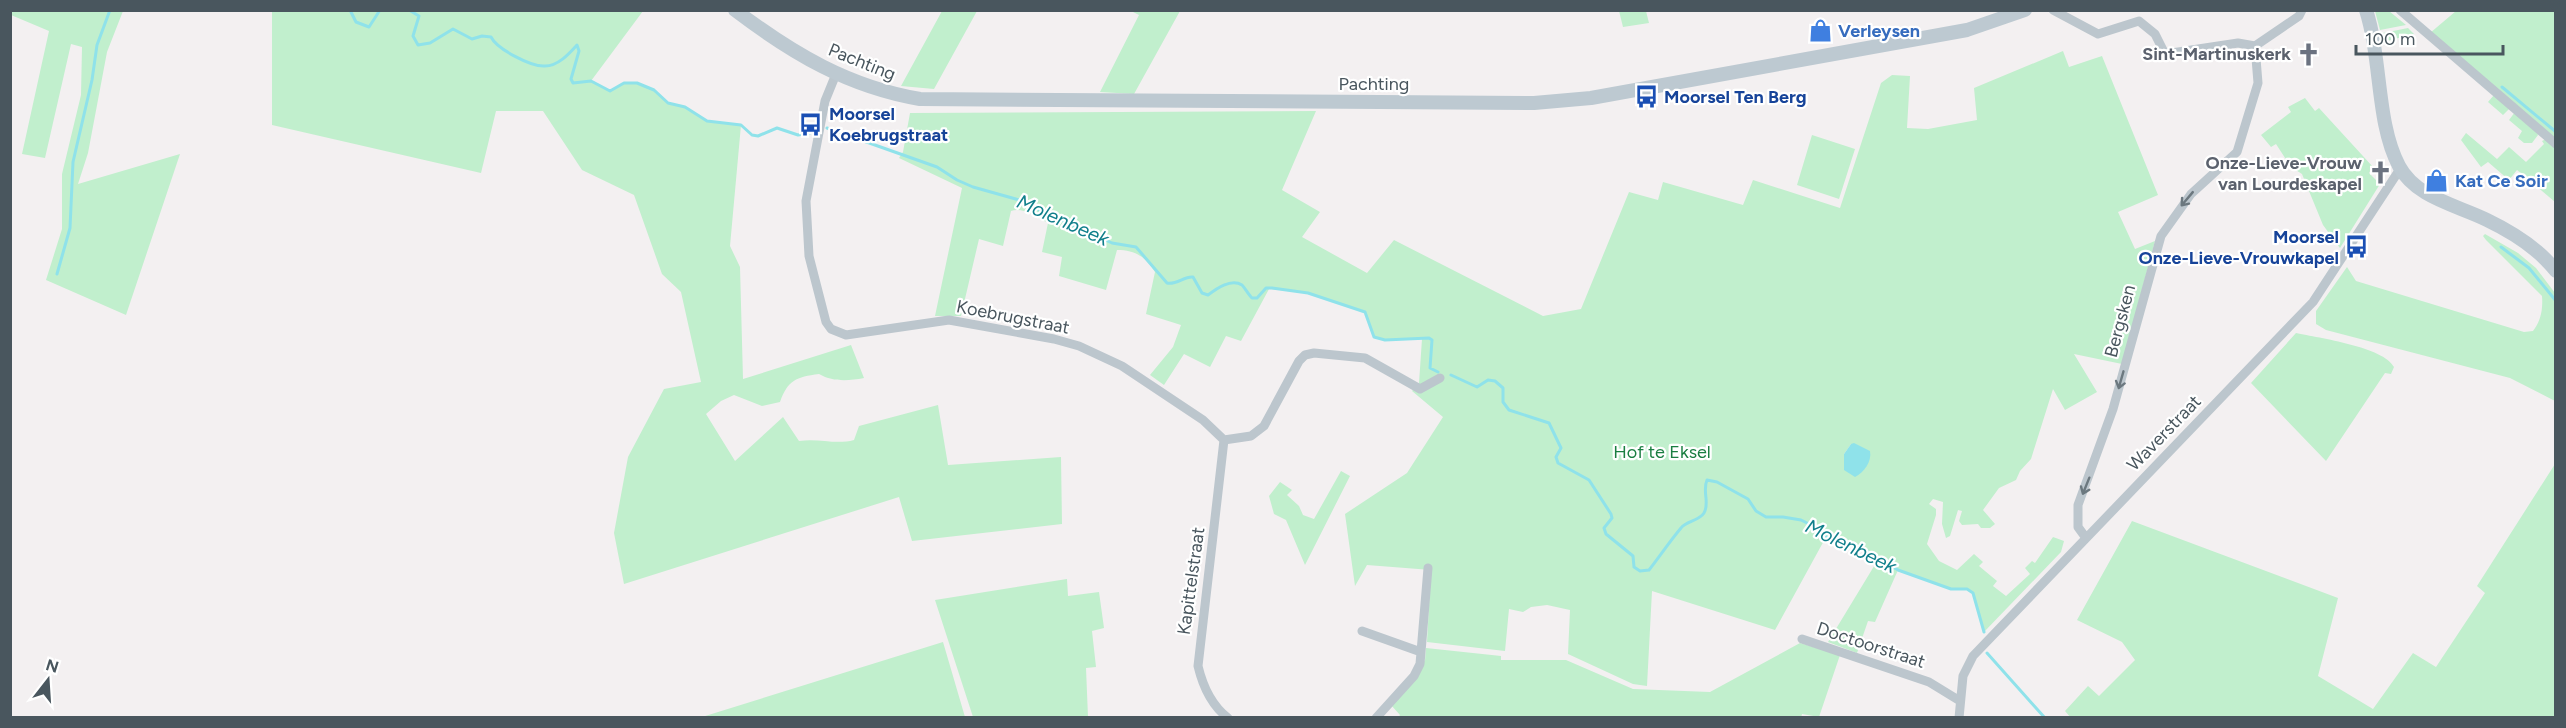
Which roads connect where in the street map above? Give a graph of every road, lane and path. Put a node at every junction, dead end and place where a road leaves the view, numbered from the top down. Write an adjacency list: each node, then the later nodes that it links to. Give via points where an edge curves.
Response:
1 (735, 10): 8 (main road, Pachting, via 774,40)
2 (2025, 10): 8 (main road, Pachting, via 1967,30 1568,101 920,99 865,86)
3 (2053, 10): 7 (street, via 2098,34 2139,21 2155,34 2165,54 2238,43)
4 (2366, 10): 10 (main road, via 2374,34 2389,147)
5 (2400, 10): 9 (street)
6 (2300, 13): 7 (street)
7 (2255, 46): 14 (street, Bergsken, one-way to 14, via 2258,83 2237,152 2191,194 2161,236 2113,409 2078,505 2078,527)
8 (836, 74): 13 (street, Koebrugstraat, via 825,101 806,201 809,256 831,329 846,335 949,320 1079,346 1122,366 1203,420)
9 (2556, 144)
10 (2400, 169): 11 (main road, via 2432,196 2515,235); 14 (street, Waverstraat, via 2313,302)
11 (2556, 271)
12 (1440, 378): 13 (street, via 1420,389 1365,358 1314,352 1299,361 1264,426 1251,436)
13 (1224, 440): 20 (street, Kapittelstraat, via 1198,666 1208,695)
14 (2086, 538): 19 (street, Waverstraat, via 1973,656 1963,676)
15 (1428, 568): 18 (street)
16 (1362, 631): 18 (street)
17 (1802, 639): 19 (street, Doctoorstraat, via 1929,682)
18 (1421, 652): 21 (street, via 1414,676)
19 (1960, 701): 22 (street, Waverstraat)
20 (1228, 717)
21 (1376, 717)
22 (1959, 717)

